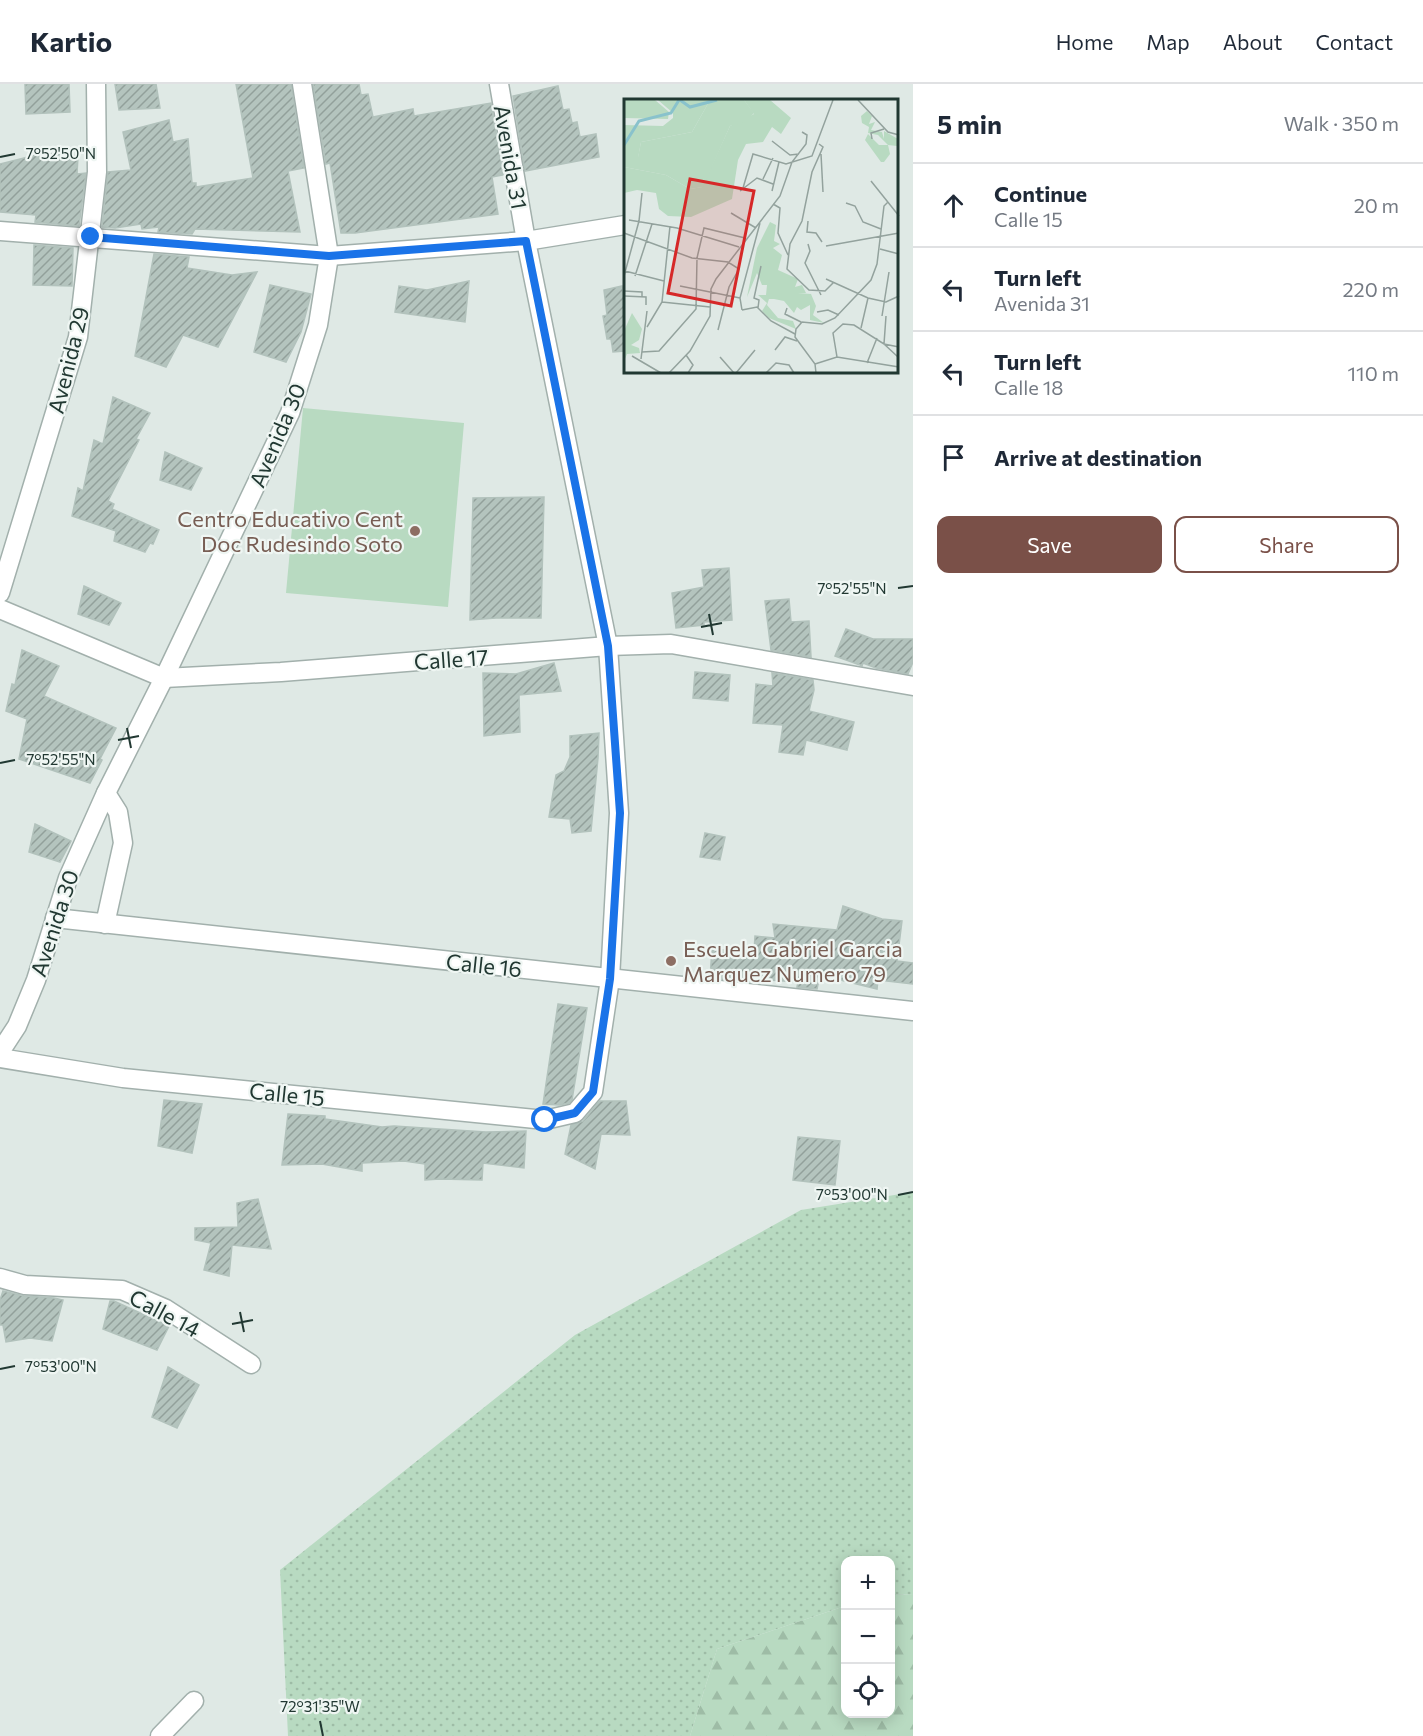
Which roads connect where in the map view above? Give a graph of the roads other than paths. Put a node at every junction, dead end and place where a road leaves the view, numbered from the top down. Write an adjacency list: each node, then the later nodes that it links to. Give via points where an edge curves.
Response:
1 (96, 84): 6 (street, Avenida 29, via 98,172)
2 (302, 84): 8 (street, Avenida 30)
3 (499, 84): 7 (street, Avenida 31)
4 (624, 225): 7 (street)
5 (0, 231): 6 (street)
6 (91, 237): 8 (street); 9 (street, Avenida 29, via 78,337)
7 (526, 241): 8 (street); 11 (street, Avenida 31)
8 (329, 256): 12 (street, Avenida 30, via 318,325 290,414)
9 (0, 592)
10 (0, 609): 12 (street, Calle 17)
11 (608, 646): 12 (street, Calle 17); 13 (street, Calle 17, via 671,644); 17 (street, Avenida 31, via 620,813)
12 (164, 678): 14 (street, Avenida 30)
13 (913, 686)
14 (106, 793): 15 (street, Avenida 30, via 68,878); 16 (street, Avenida 30, via 118,812 123,843)
15 (56, 918): 16 (street, Calle 16); 19 (street, Avenida 30, via 17,1026)
16 (105, 924): 17 (street, Calle 16)
17 (610, 979): 18 (street, Calle 16); 21 (street, Avenida 31, via 593,1092)
18 (913, 1011)
19 (0, 1052)
20 (0, 1058): 21 (street, Calle 15, via 123,1078 545,1120)
21 (575, 1113)
22 (0, 1278): 23 (street, Calle 14, via 25,1285 122,1290 166,1309)
23 (251, 1364)
24 (194, 1701): 25 (street)
25 (160, 1736)

